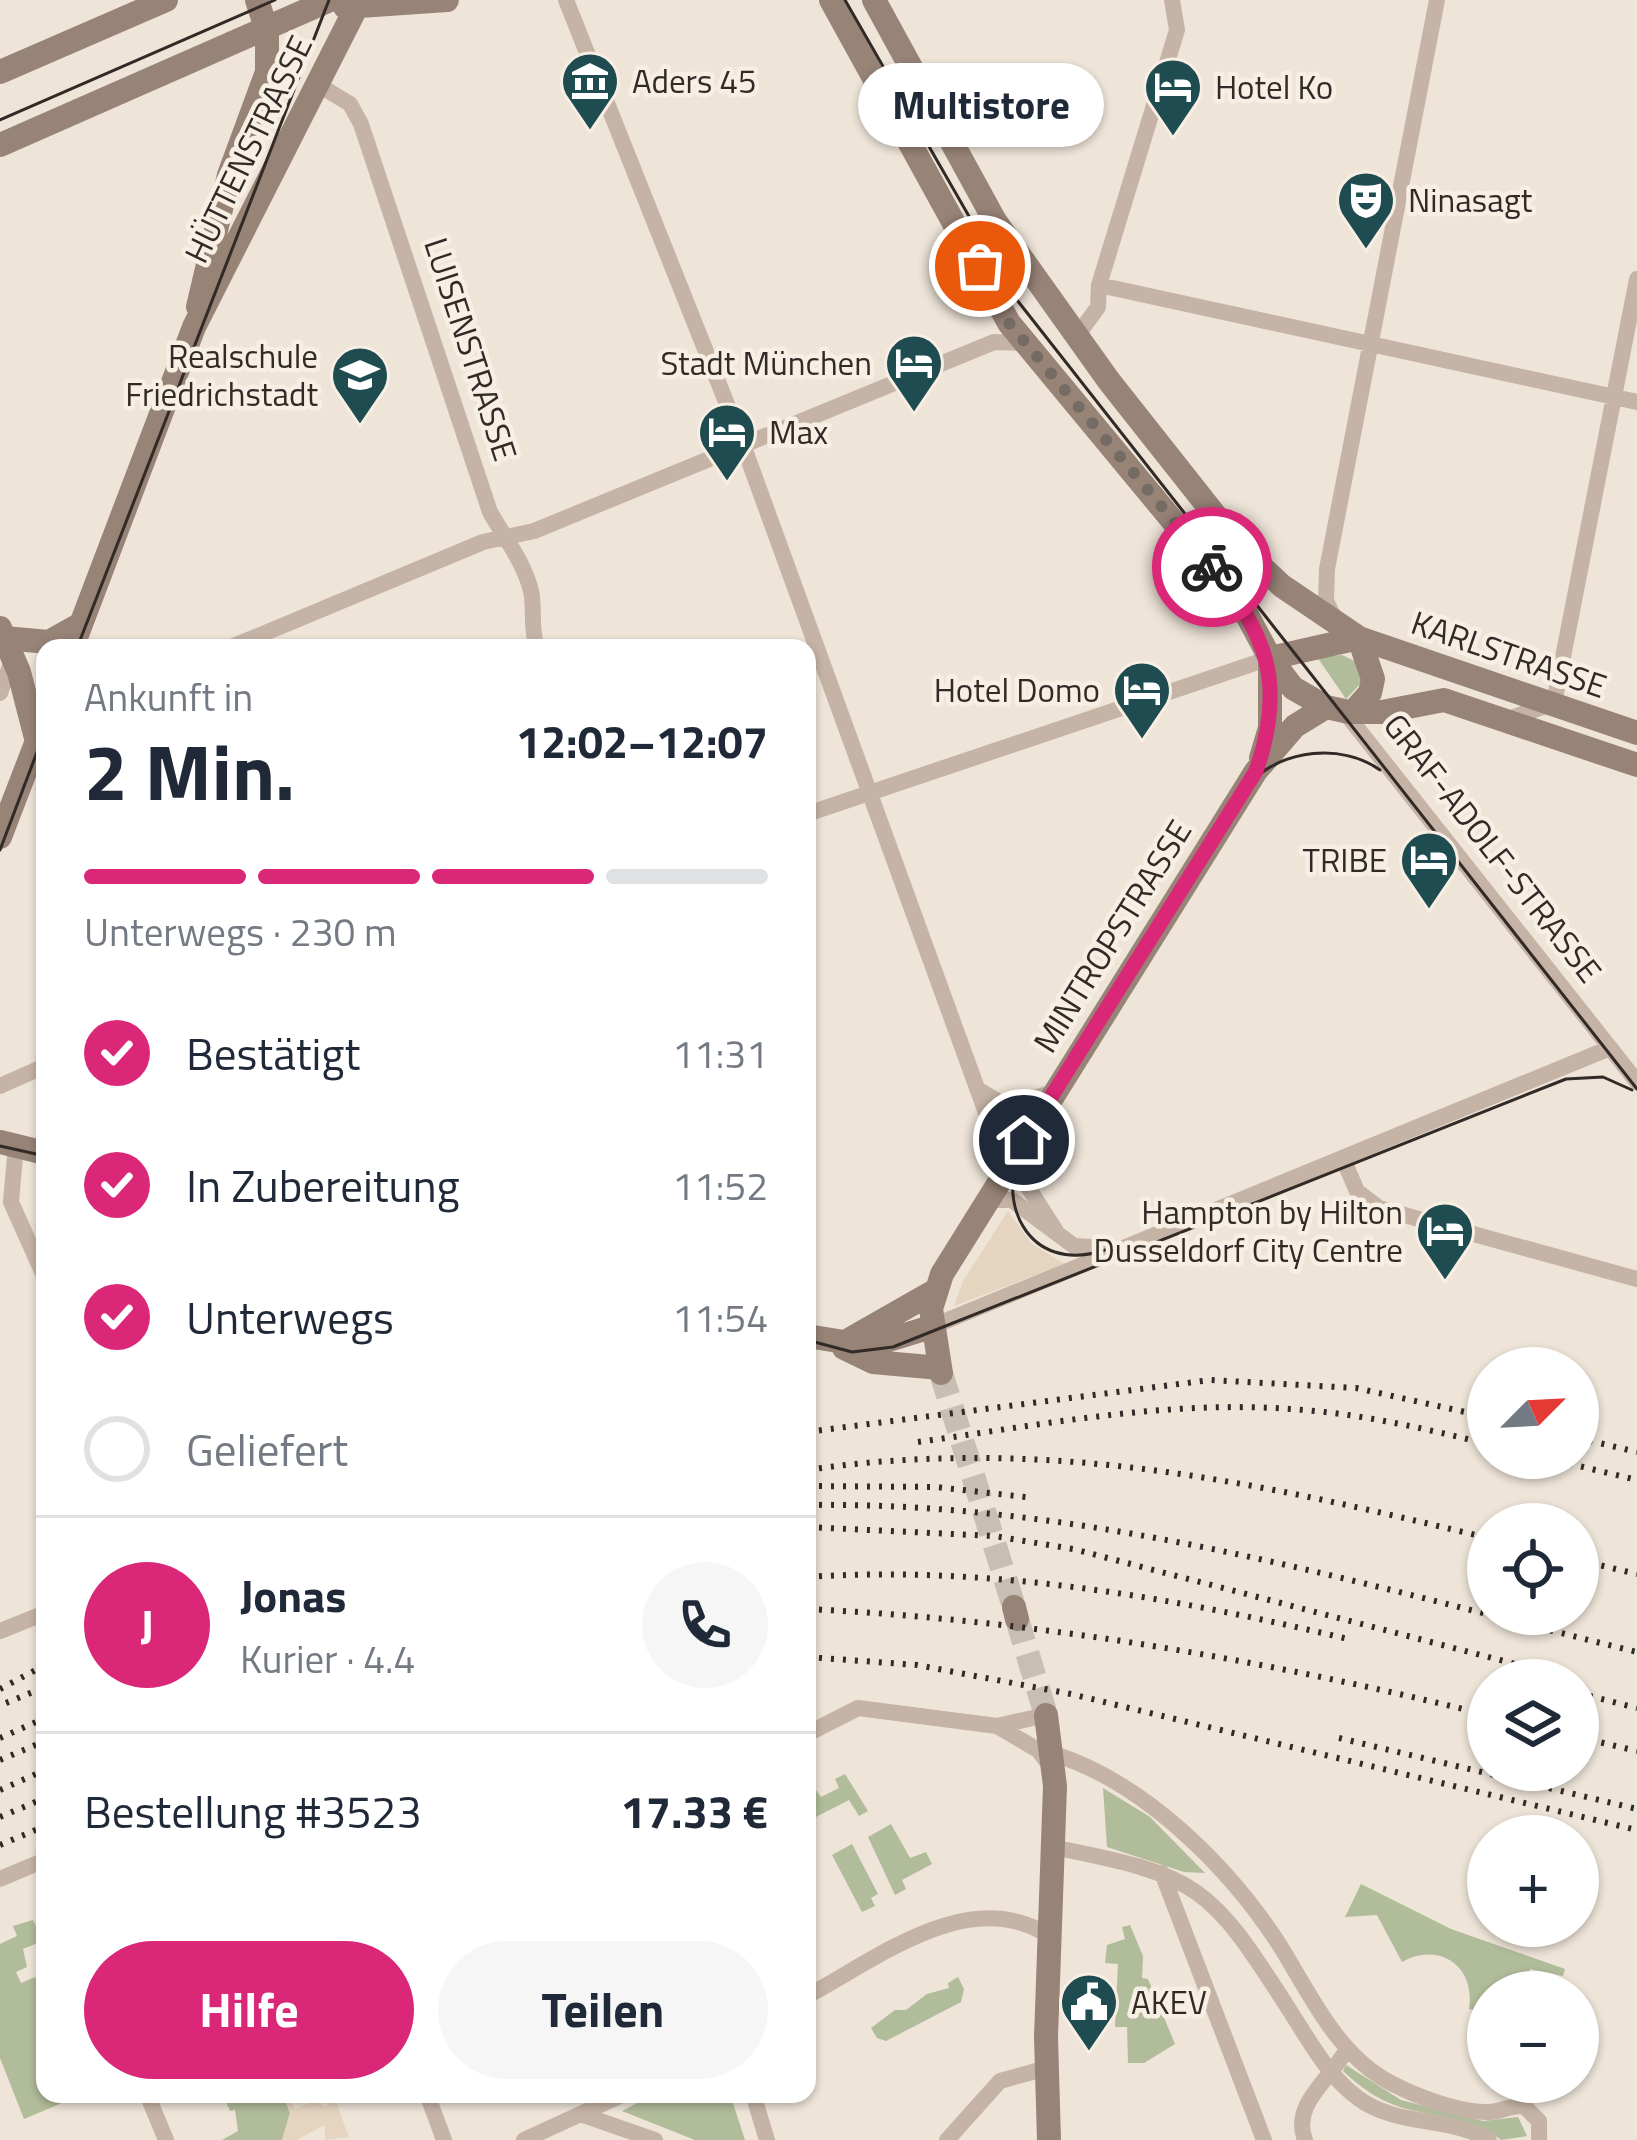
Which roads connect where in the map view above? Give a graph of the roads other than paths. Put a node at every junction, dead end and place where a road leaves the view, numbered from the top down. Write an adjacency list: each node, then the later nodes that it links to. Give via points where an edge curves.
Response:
1 (166, 0): 12 (main road)
2 (257, 0): 11 (main road, HÜTTENSTRASSE)
3 (447, 0): 9 (main road)
4 (566, 0): 23 (street)
5 (831, 0): 20 (main road, GRAF-ADOLF-STRASSE)
6 (874, 0): 18 (main road, via 994,221)
7 (1172, 0): 16 (street, via 1177,30)
8 (1438, 0): 19 (street)
9 (358, 3): 10 (main road); 13 (main road, HÜTTENSTRASSE)
10 (322, 5): 11 (main road)
11 (267, 31): 14 (main road); 17 (main road, HÜTTENSTRASSE, via 267,72 229,175)
12 (0, 72)
13 (317, 84): 17 (main road, HÜTTENSTRASSE); 24 (street, LUISENSTRASSE, via 356,113 432,350)
14 (0, 146)
15 (1637, 279): 21 (street)
16 (1099, 285): 18 (street, via 1098,308); 19 (street)
17 (194, 327): 26 (main road, HÜTTENSTRASSE)
18 (1077, 336): 25 (main road, via 1241,548)
19 (1369, 342): 21 (street); 25 (street, via 1327,568 1326,601)
20 (1024, 343): 23 (street, via 994,342); 34 (main road, GRAF-ADOLF-STRASSE, via 1240,602)
21 (1614, 397): 22 (street); 36 (street)
22 (1637, 402)
23 (742, 442): 24 (street); 30 (street)
24 (505, 537): 28 (street); 29 (street, LUISENSTRASSE, via 532,596)
25 (1336, 621): 27 (main road)
26 (77, 636)
27 (1359, 638): 34 (main road); 36 (main road, KARLSTRASSE); 37 (main road, via 1370,693)
28 (251, 639)
29 (535, 639)
30 (815, 639)
31 (6, 641): 33 (main road); 35 (street); 39 (main road)
32 (816, 641): 45 (street)
33 (36, 644)
34 (1270, 658): 37 (main road, GRAF-ADOLF-STRASSE, via 1293,688); 38 (main road, GRAF-ADOLF-STRASSE); 45 (street)
35 (0, 693)
36 (1554, 703): 40 (street); 41 (main road, KARLSTRASSE)
37 (1341, 710): 40 (main road, KARLSTRASSE, via 1444,700); 44 (main road, MINTROPSTRASSE, via 1295,726); 48 (street, GRAF-ADOLF-STRASSE)
38 (1271, 714): 44 (main road, MINTROPSTRASSE)
39 (36, 718)
40 (1508, 719): 43 (main road, KARLSTRASSE)
41 (1637, 733)
42 (36, 744): 47 (main road)
43 (1637, 765)
44 (1256, 771): 53 (main road, MINTROPSTRASSE)
45 (872, 792): 46 (street); 50 (street)
46 (816, 811)
47 (0, 837)
48 (1610, 1048): 51 (street, GRAF-ADOLF-STRASSE); 56 (street)
49 (36, 1070): 52 (street)
50 (974, 1082): 53 (street, via 1006,1106); 55 (street)
51 (1637, 1082)
52 (0, 1086)
53 (1051, 1093): 55 (main road, MINTROPSTRASSE)
54 (8, 1144): 60 (street, via 10,1202)
55 (1012, 1159): 57 (main road, MINTROPSTRASSE); 58 (street)
56 (1344, 1161): 59 (street); 61 (street, via 1357,1191 1379,1208)
57 (987, 1200): 58 (street, via 1008,1198); 62 (main road, MINTROPSTRASSE)
58 (1056, 1231): 59 (street, via 1074,1246)
59 (1126, 1247): 63 (street)
60 (36, 1258)
61 (1637, 1280)
62 (933, 1292): 63 (main road, MINTROPSTRASSE); 65 (main road)
63 (931, 1327): 65 (main road, via 884,1344); 65 (main road, MINTROPSTRASSE, via 940,1371 873,1363)
64 (816, 1339): 65 (main road)
65 (838, 1345)
66 (36, 1617): 67 (street)
67 (0, 1631)
68 (1046, 1715): 69 (street); 71 (main road)
69 (998, 1726): 70 (street, via 858,1708); 71 (street)
70 (816, 1729)
71 (1054, 1763): 72 (main road); 76 (street, via 1094,1770 1163,1817)
72 (1052, 1847): 74 (street); 77 (main road)
73 (36, 1864): 75 (street)
74 (1162, 1873): 78 (street, via 1202,1892); 95 (street)
75 (0, 1879)
76 (1273, 1935): 78 (street); 80 (street)
77 (1048, 1936): 79 (street, via 1021,1921 948,1922); 81 (main road)
78 (1244, 1939): 82 (street)
79 (816, 1991)
80 (1347, 2049): 82 (street); 98 (street, via 1390,2083 1420,2094 1482,2112 1524,2106 1539,2121)
81 (1047, 2068): 93 (street, via 1000,2081); 94 (main road)
82 (1332, 2075): 96 (street, via 1299,2115); 97 (street, via 1382,2112)
83 (151, 2103): 88 (street)
84 (430, 2103): 89 (street)
85 (608, 2103): 87 (street)
86 (755, 2103): 92 (street)
87 (586, 2116): 90 (street); 91 (street)
88 (166, 2140)
89 (444, 2140)
90 (524, 2140)
91 (655, 2140)
92 (767, 2140)
93 (946, 2140)
94 (1048, 2140)
95 (1264, 2140)
96 (1305, 2140)
97 (1489, 2140)
98 (1539, 2140)

